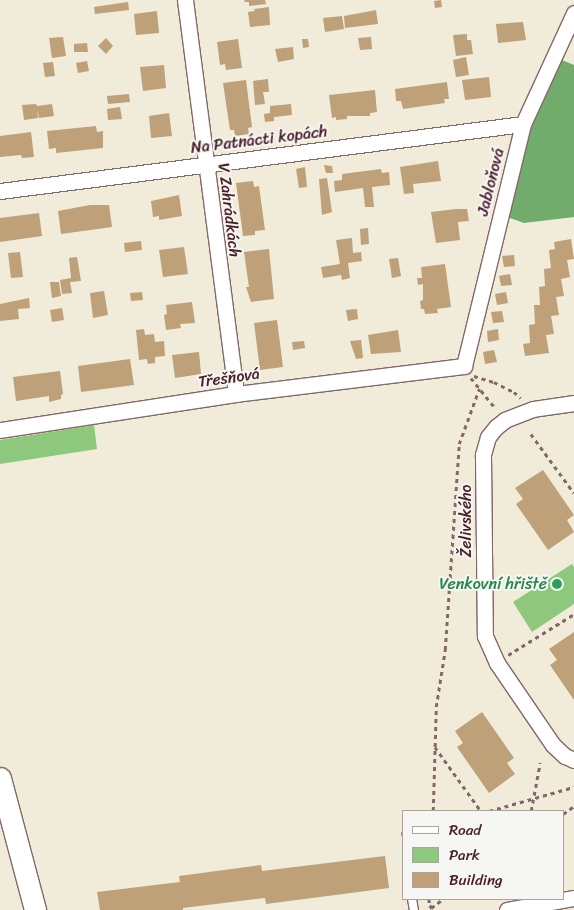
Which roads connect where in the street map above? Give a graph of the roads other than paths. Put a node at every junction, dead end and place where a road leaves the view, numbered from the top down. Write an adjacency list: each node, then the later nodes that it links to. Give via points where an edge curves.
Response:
1 (185, 0): 4 (street, V Zahrádkách)
2 (574, 13): 3 (street, Jabloňová)
3 (523, 124): 4 (street, Na Patnácti kopách); 6 (street, Jabloňová)
4 (206, 164): 5 (street, Na Patnácti kopách); 7 (street, V Zahrádkách)
5 (0, 191)
6 (464, 366): 7 (street, Třešňová)
7 (236, 394): 9 (street, Třešňová)
8 (573, 406): 10 (street, Želivského, via 533,409 505,420 488,438 483,455 485,636 497,662 553,745)
9 (0, 430)
10 (574, 760)
11 (0, 778): 13 (main road)
12 (563, 900): 14 (street)
13 (35, 910)
14 (507, 910)

